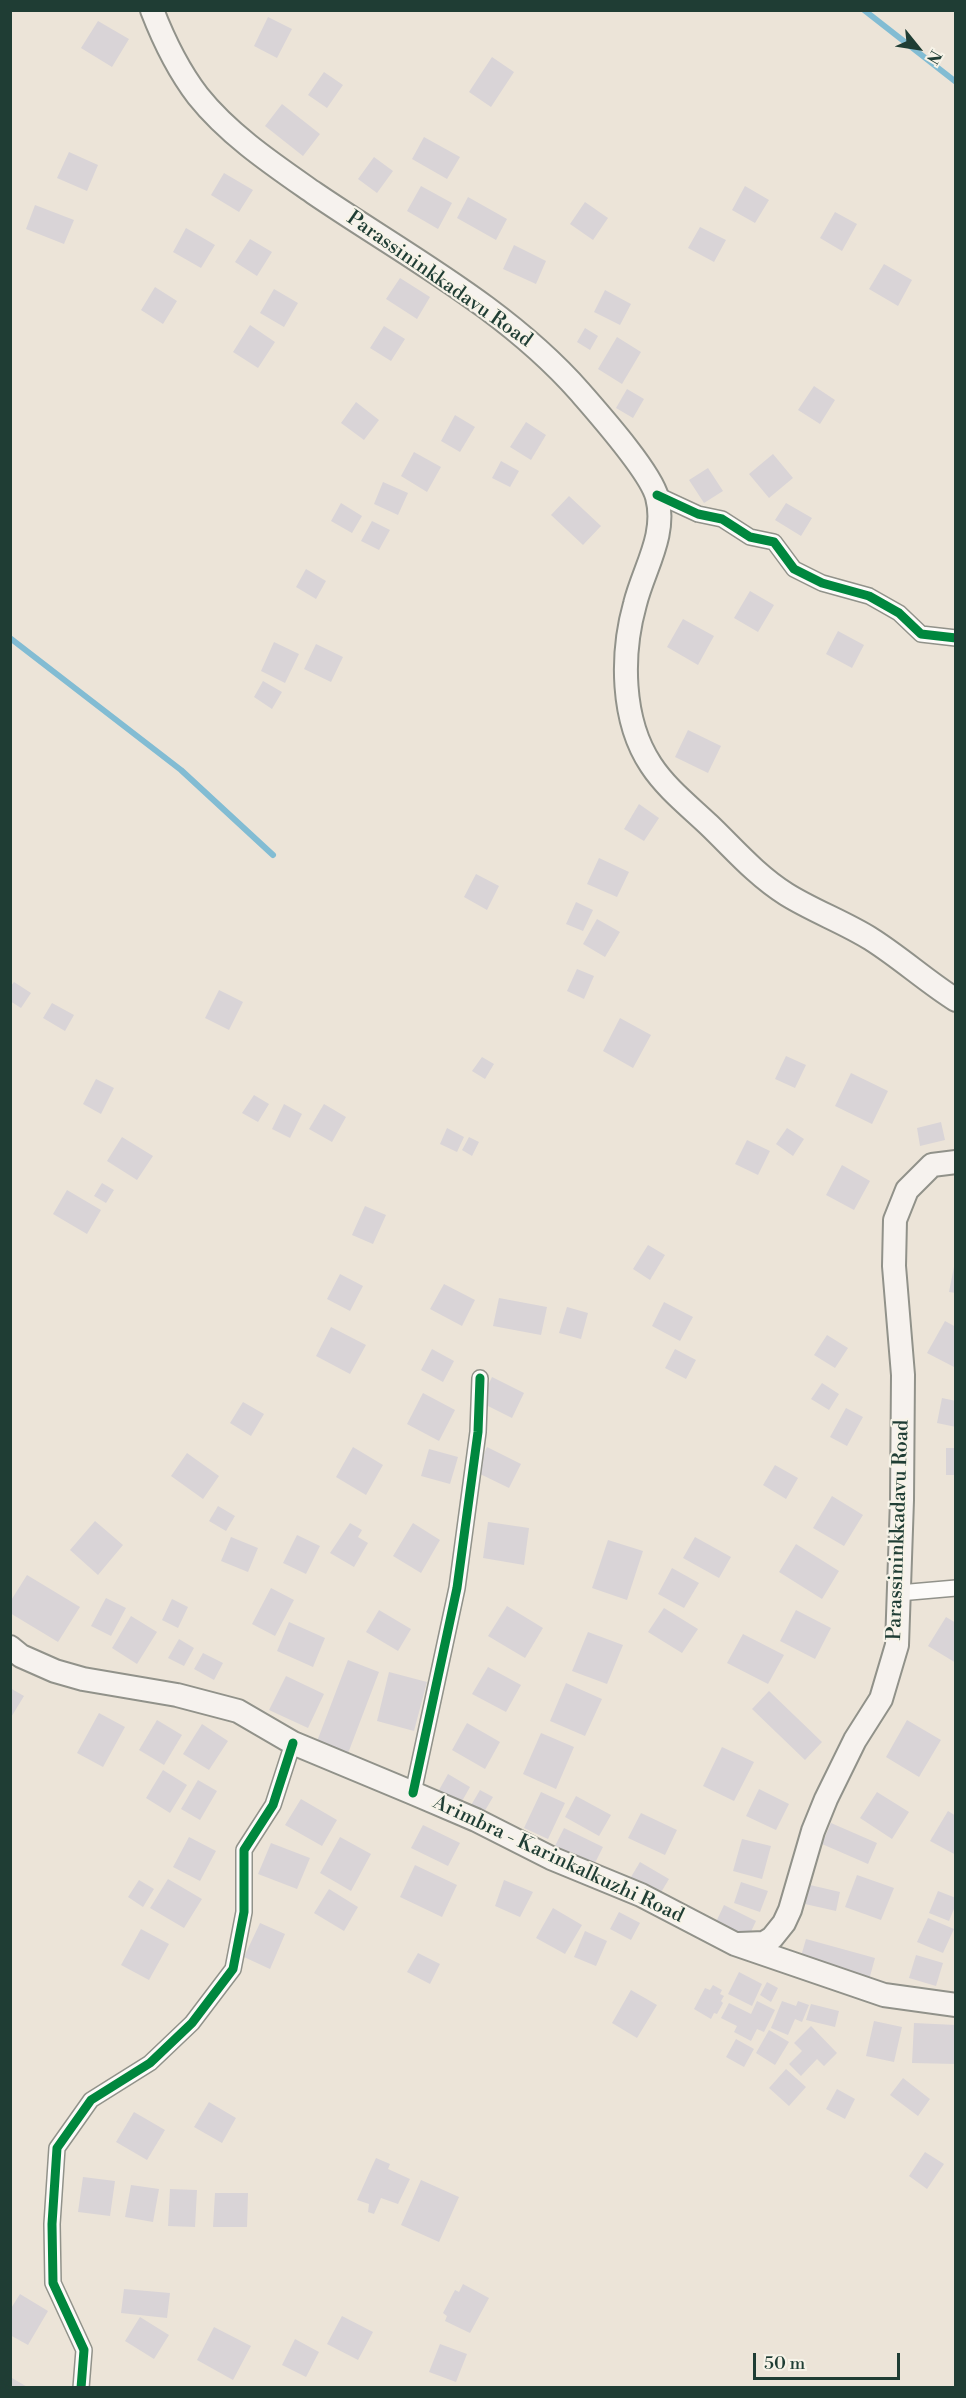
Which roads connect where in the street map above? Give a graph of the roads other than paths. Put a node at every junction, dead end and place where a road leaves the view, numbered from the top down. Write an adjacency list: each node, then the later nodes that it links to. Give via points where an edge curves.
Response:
1 (152, 10): 2 (main road, Parassininkkadavu Road, via 180,70 220,120 283,172 464,292 540,350 619,440 650,479)
2 (657, 495): 3 (street, via 698,514 722,519 750,537 774,542 794,569 869,596 899,614 921,634); 4 (main road, Parassininkkadavu Road, via 658,539 634,606 627,656 628,703 650,764 670,789 752,868 785,893 868,937)
3 (956, 638)
4 (956, 1000)
5 (956, 1162): 8 (main road, Parassininkkadavu Road, via 932,1165 908,1190 896,1220 894,1266 903,1375)
6 (480, 1378): 11 (street, via 478,1432 457,1588)
7 (956, 1588): 8 (street)
8 (899, 1593): 12 (main road, Parassininkkadavu Road, via 897,1645 880,1699 826,1798 784,1923 764,1943)
9 (10, 1647): 10 (main road, Arimbra - Karinkalkuzhi Road, via 54,1671 82,1679 238,1710)
10 (293, 1743): 11 (main road, Arimbra - Karinkalkuzhi Road); 14 (street, via 273,1805 244,1850 244,1912 233,1969 192,2023 150,2063 91,2100 57,2148 53,2283 84,2350)
11 (413, 1792): 12 (main road, Arimbra - Karinkalkuzhi Road, via 551,1858 641,1895)
12 (735, 1944): 13 (main road, Arimbra - Karinkalkuzhi Road, via 884,1995)
13 (956, 2005)
14 (81, 2388)

